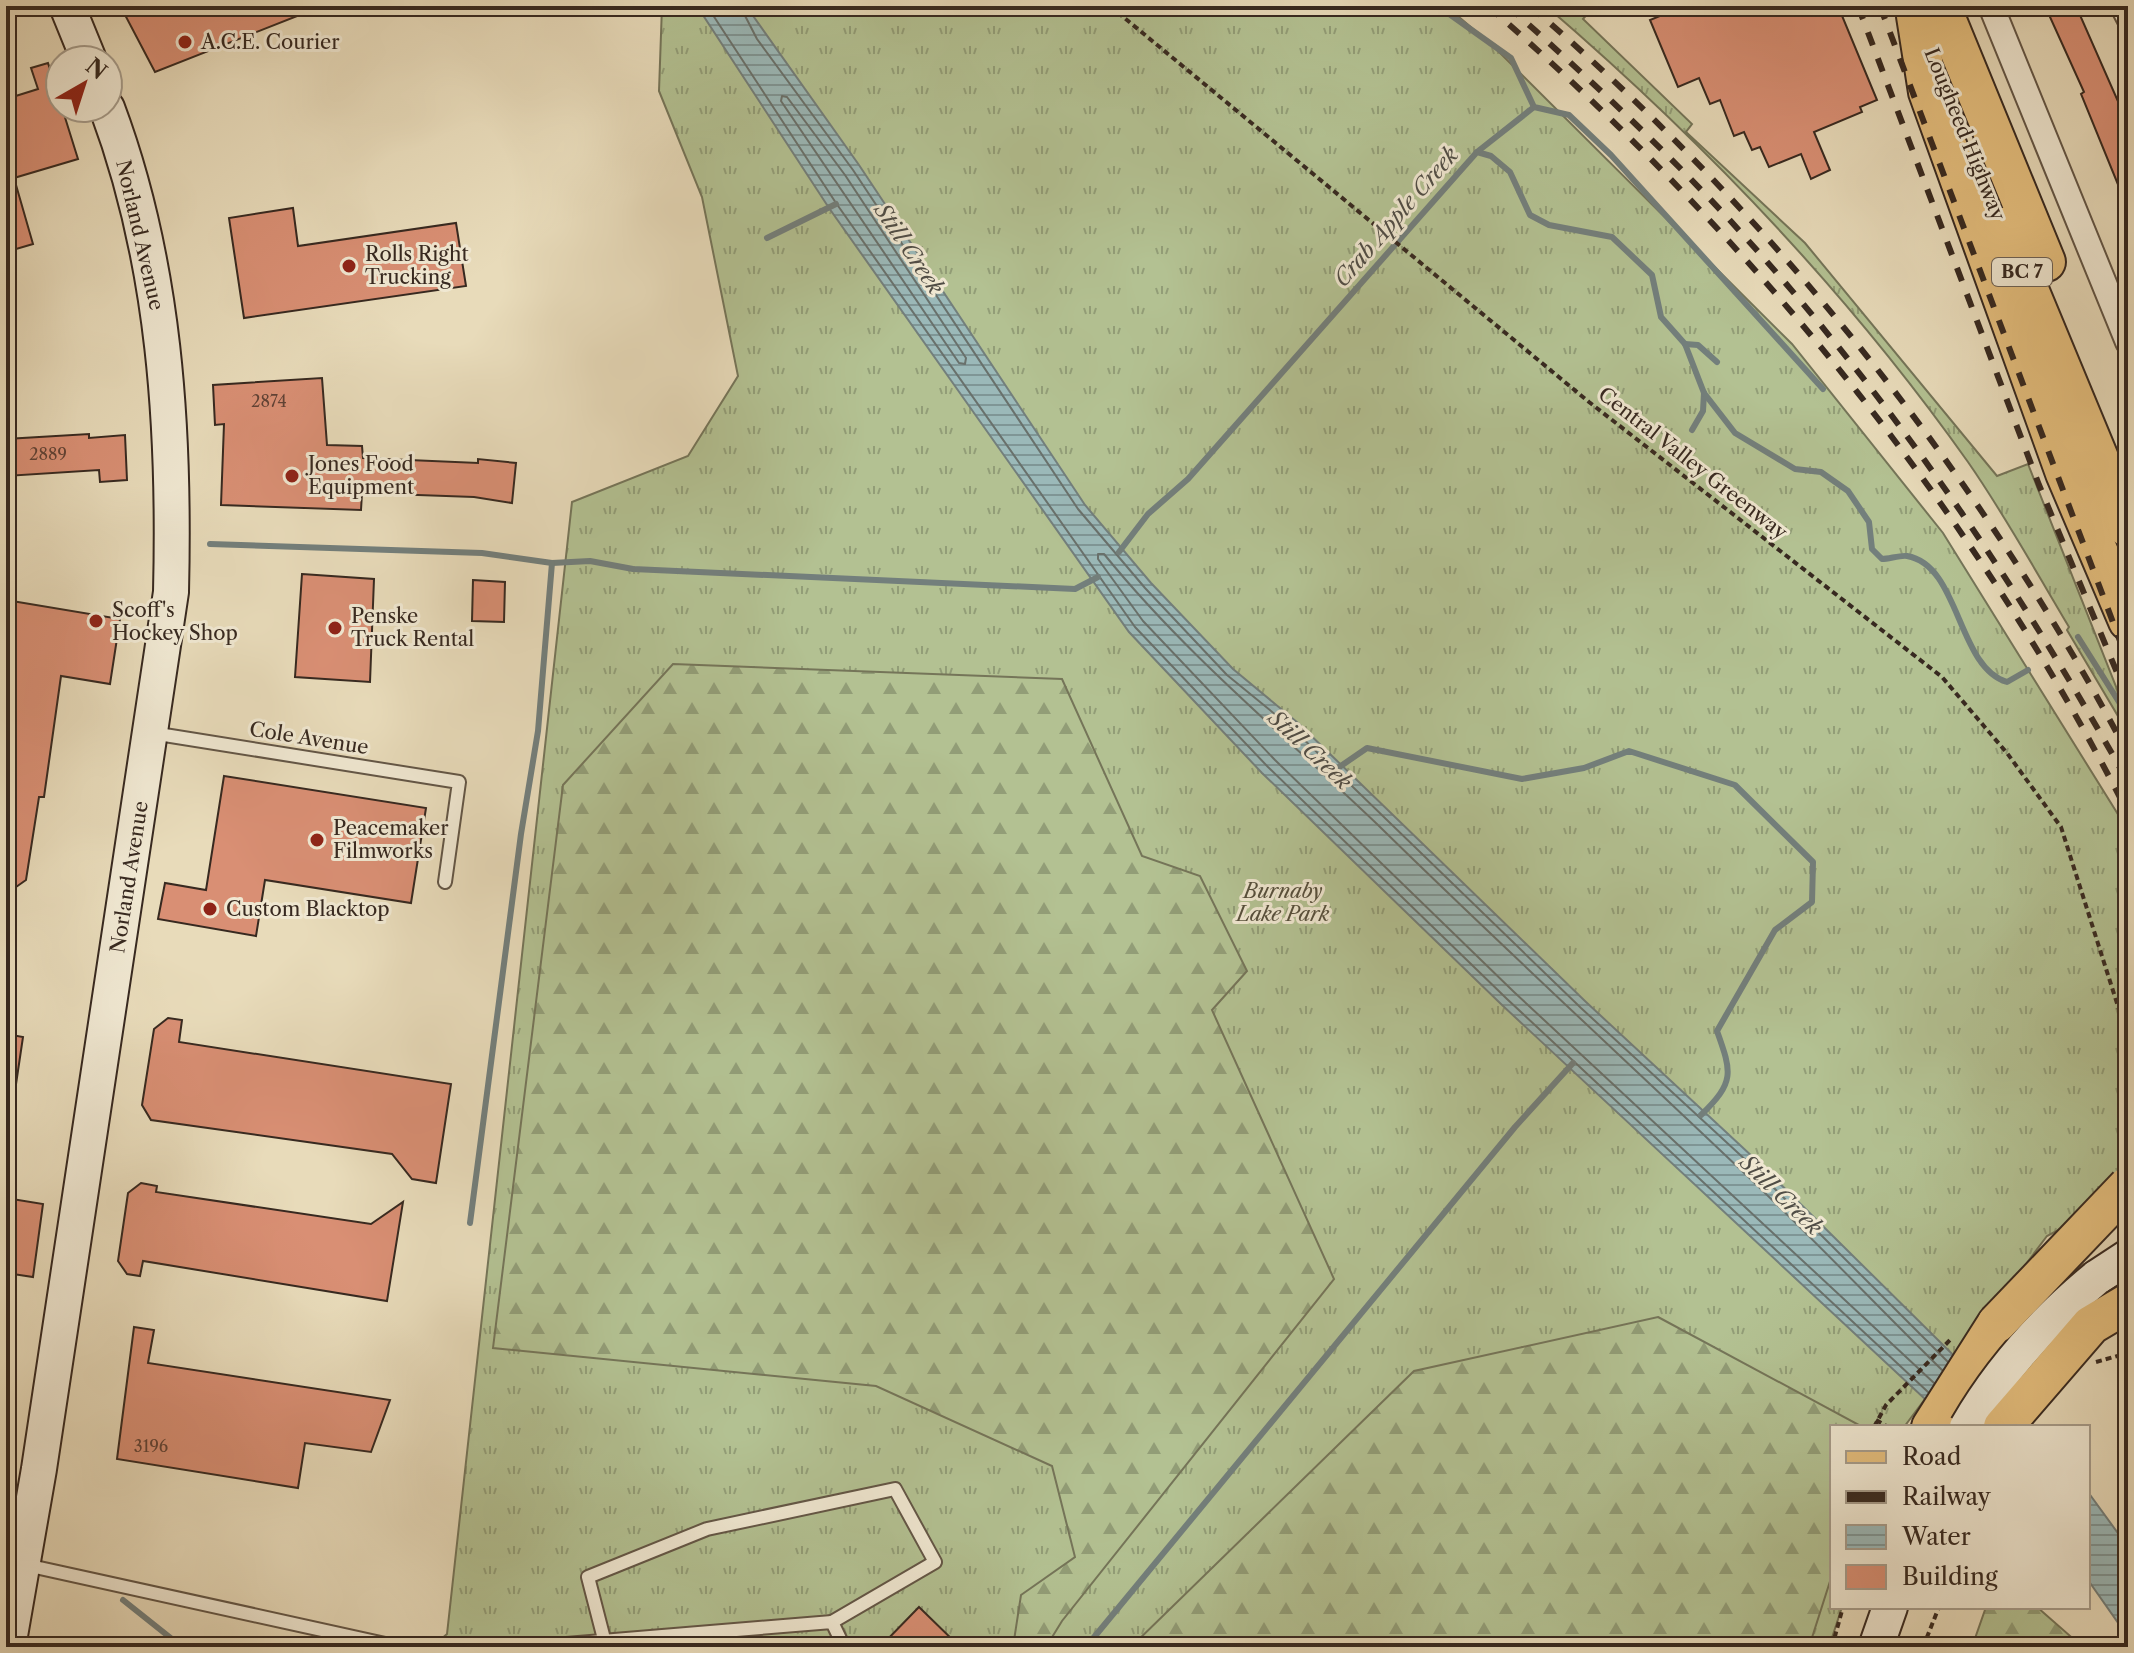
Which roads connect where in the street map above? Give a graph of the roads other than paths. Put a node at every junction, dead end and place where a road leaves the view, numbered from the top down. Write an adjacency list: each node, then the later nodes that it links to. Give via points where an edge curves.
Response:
1 (67, 6): 6 (street)
2 (1991, 6): 8 (street)
3 (2116, 6): 5 (lane)
4 (1923, 9): 9 (main road, Lougheed Highway / BC 7); 10 (main road, Lougheed Highway / BC 7); 11 (main road, via 1928,92 2065,473)
5 (2128, 29)
6 (82, 44)
7 (112, 124): 12 (street, Norland Avenue, via 142,230 169,403 171,592)
8 (2128, 342)
9 (2128, 460)
10 (2128, 528)
11 (2128, 621)
12 (152, 733): 13 (lane, Cole Avenue, via 459,782); 20 (street, Norland Avenue)
13 (445, 882)
14 (2128, 1186): 17 (main road, bridge, via 1997,1323)
15 (2128, 1257): 18 (street, bridge, via 2033,1334)
16 (2128, 1303): 19 (main road, bridge, via 2091,1325)
17 (1932, 1425)
18 (1968, 1425)
19 (2005, 1425)
20 (23, 1564): 25 (street, Norland Avenue); 26 (lane)
21 (1889, 1609): 29 (street)
22 (832, 1622): 23 (lane); 23 (lane, via 935,1562 895,1489 707,1529 588,1577); 28 (lane)
23 (604, 1639): 24 (lane)
24 (572, 1645): 27 (lane)
25 (8, 1647)
26 (399, 1647)
27 (530, 1647)
28 (844, 1647)
29 (1876, 1647)

